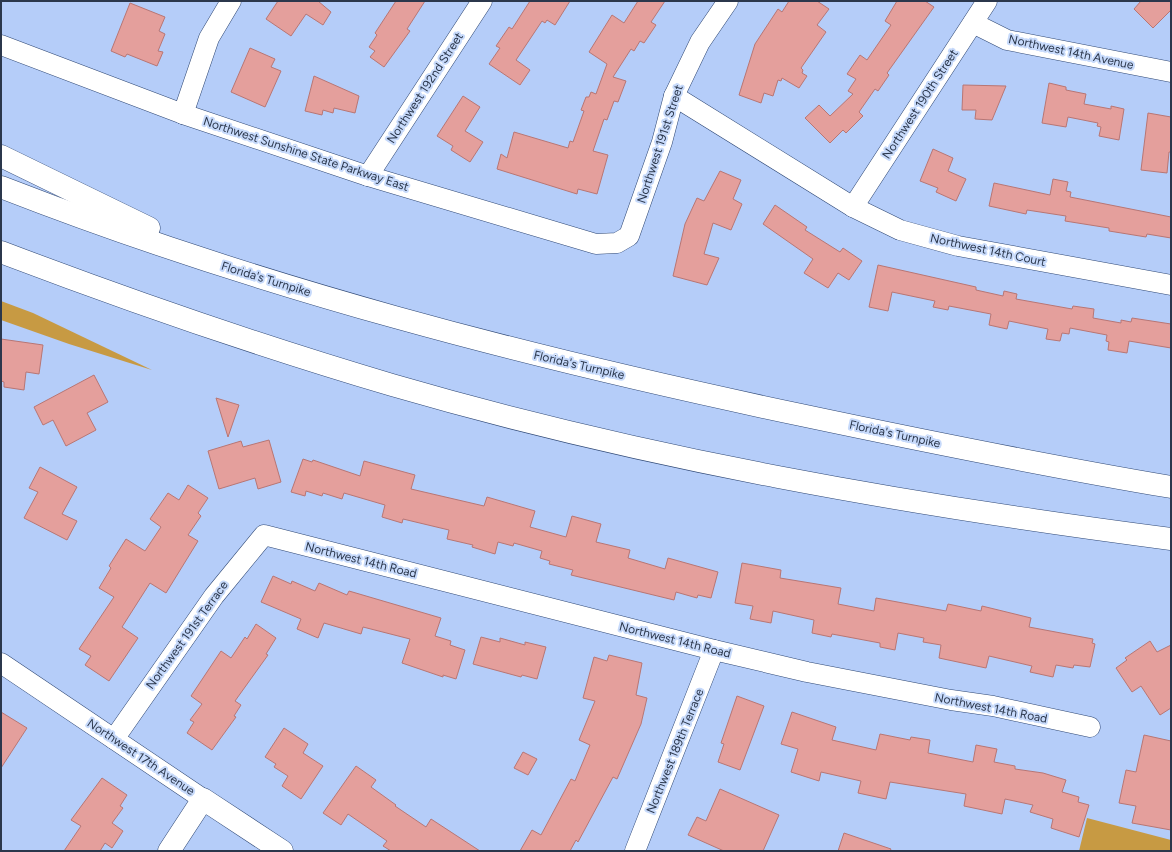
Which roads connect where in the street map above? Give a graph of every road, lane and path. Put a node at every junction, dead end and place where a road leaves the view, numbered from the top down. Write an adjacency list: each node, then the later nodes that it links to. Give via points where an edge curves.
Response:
1 (231, 1): 9 (street, via 209,38)
2 (482, 1): 11 (street, Northwest 192nd Street)
3 (728, 1): 8 (street, Northwest 191st Street, via 700,42)
4 (987, 1): 5 (street, Northwest 190th Street)
5 (973, 23): 7 (street, Northwest 14th Avenue, via 1007,40); 13 (street, Northwest 190th Street)
6 (1, 45): 9 (street, Northwest Sunshine State Parkway East)
7 (1171, 72)
8 (674, 96): 13 (street, Northwest 14th Court); 14 (street, Northwest 191st Street, via 662,142 629,236)
9 (182, 114): 11 (street, Northwest Sunshine State Parkway East)
10 (1, 156): 16 (main road)
11 (368, 176): 14 (street, Northwest Sunshine State Parkway East, via 596,244)
12 (1, 187): 16 (main road, Florida's Turnpike)
13 (853, 207): 17 (street, Northwest 14th Court, via 900,230 958,246)
14 (617, 243)
15 (1, 252): 20 (main road, via 145,305 297,356 400,387 550,427 829,488 976,512)
16 (229, 268): 18 (main road, Florida's Turnpike, via 386,315 577,366 918,440)
17 (1171, 285)
18 (1171, 487)
19 (264, 535): 21 (street, Northwest 14th Road); 24 (street, Northwest 191st Terrace, via 214,596)
20 (1171, 539)
21 (714, 650): 23 (street, Northwest 14th Road, via 814,673); 28 (street, Northwest 189th Terrace)
22 (1, 663): 24 (street, Northwest 17th Avenue)
23 (1090, 727)
24 (114, 739): 25 (street, Northwest 17th Avenue)
25 (203, 799): 26 (main road); 27 (main road, Northwest 17th Avenue)
26 (169, 851)
27 (282, 851)
28 (635, 851)

